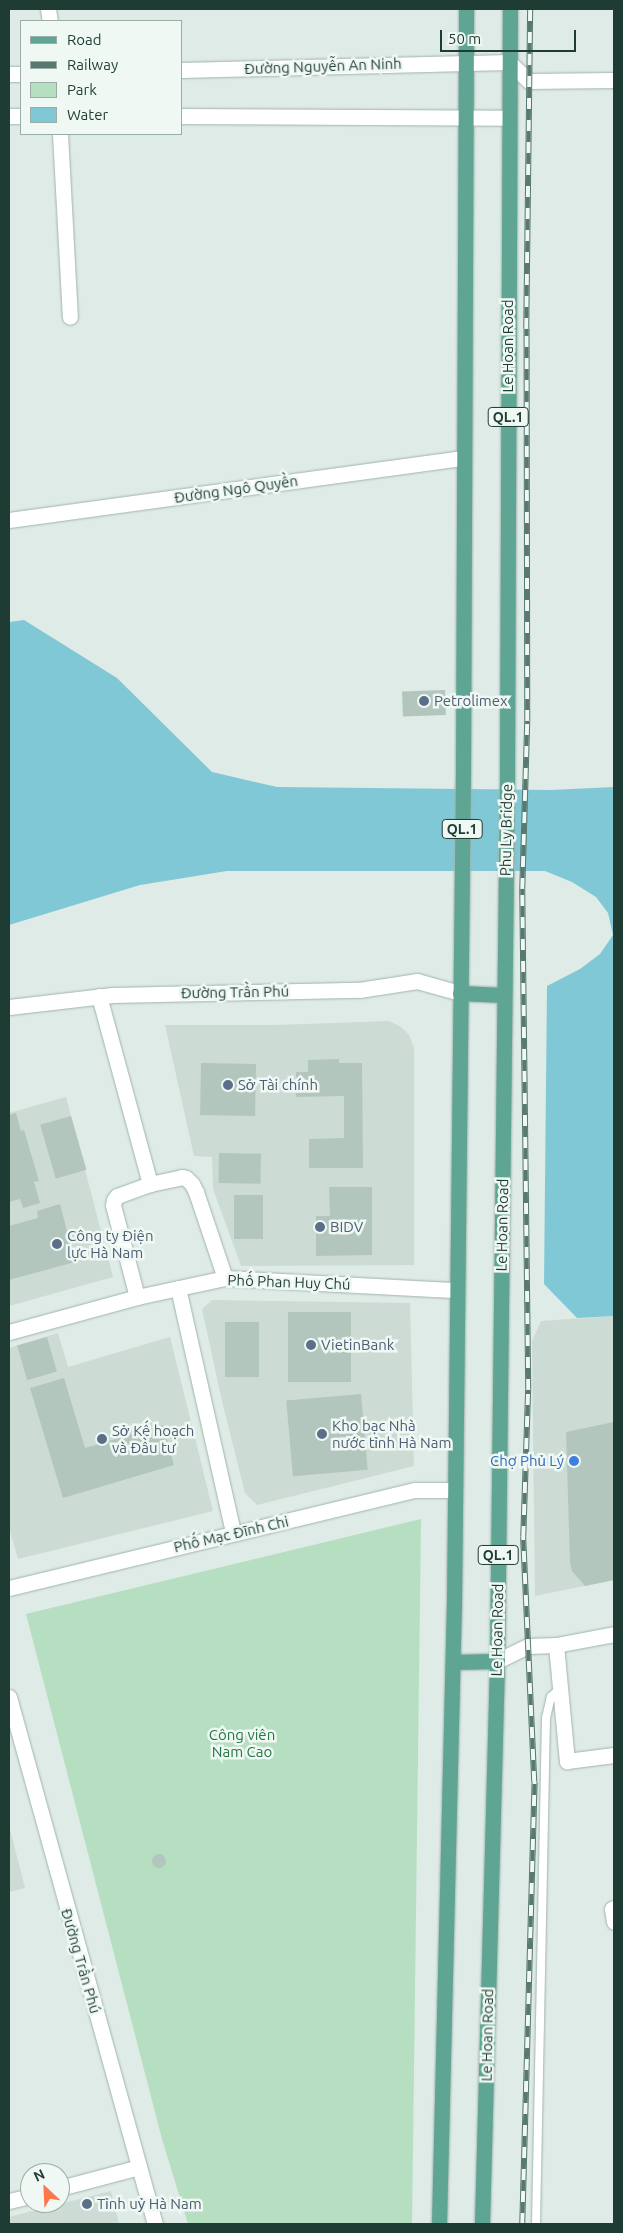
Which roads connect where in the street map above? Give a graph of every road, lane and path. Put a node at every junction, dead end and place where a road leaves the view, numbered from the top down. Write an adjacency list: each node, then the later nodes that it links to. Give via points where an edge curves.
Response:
1 (466, 9): 3 (main road, QL.1)
2 (510, 9): 4 (main road, Le Hoan Road / QL.1)
3 (465, 62): 4 (street, Đường Nguyễn An Ninh); 5 (street, Đường Nguyễn An Ninh); 8 (main road, QL.1)
4 (509, 62): 6 (street, via 529,82); 9 (main road, Le Hoan Road / QL.1)
5 (182, 70)
6 (614, 80)
7 (182, 116): 8 (street)
8 (465, 118): 9 (street); 12 (main road, QL.1)
9 (509, 118): 14 (main road, Le Hoan Road / QL.1)
10 (60, 135): 11 (street)
11 (70, 318)
12 (464, 458): 13 (street, Đường Ngô Quyền); 16 (main road, QL.1)
13 (9, 520)
14 (507, 773): 15 (main road, Phu Ly Bridge / QL.1)
15 (505, 886): 17 (main road, Le Hoan Road / QL.1)
16 (460, 993): 17 (main road); 18 (street, Đường Trần Phú, via 417,981 359,990); 23 (main road, QL.1)
17 (504, 995): 31 (main road, Le Hoan Road / QL.1)
18 (99, 996): 19 (street, Đường Trần Phú); 20 (street)
19 (9, 1007)
20 (150, 1184): 21 (street, via 182,1177 192,1184); 24 (street, via 117,1196 113,1205)
21 (225, 1278): 22 (street, Phố Phan Huy Chú); 23 (street, Phố Phan Huy Chú)
22 (178, 1288): 24 (street, Phố Phan Huy Chú); 27 (street)
23 (457, 1290): 26 (main road, QL.1)
24 (138, 1297): 25 (street, Phố Phan Huy Chú)
25 (9, 1332)
26 (455, 1490): 27 (street, Phố Mạc Đĩnh Chi, via 415,1490); 32 (main road, QL.1)
27 (233, 1533): 28 (street, Phố Mạc Đĩnh Chi)
28 (9, 1588)
29 (614, 1634): 30 (street)
30 (556, 1645): 31 (street, via 528,1646); 33 (street)
31 (497, 1661): 32 (main road); 42 (main road, Le Hoan Road / QL.1)
32 (453, 1662): 41 (main road, QL.1)
33 (560, 1688): 35 (street, via 567,1761); 43 (lane, via 551,1697 546,1718)
34 (9, 1697): 38 (street, Đường Trần Phú)
35 (614, 1755)
36 (614, 1908): 37 (street)
37 (614, 1922)
38 (139, 2168): 39 (street); 40 (street, Đường Trần Phú)
39 (70, 2185)
40 (155, 2224)
41 (438, 2224)
42 (482, 2224)
43 (536, 2224)

